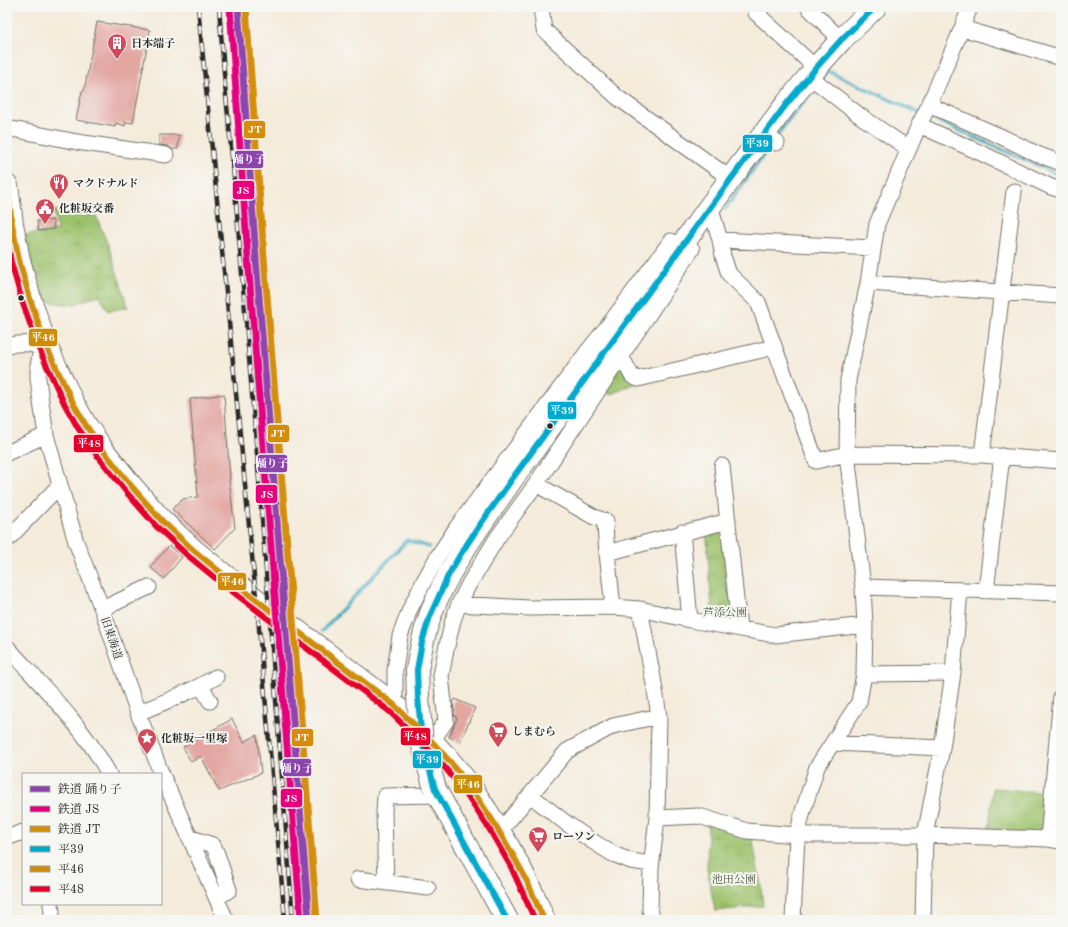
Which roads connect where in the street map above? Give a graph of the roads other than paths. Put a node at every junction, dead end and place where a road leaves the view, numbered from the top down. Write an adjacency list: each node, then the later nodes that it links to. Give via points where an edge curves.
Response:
1 (541, 7): 15 (street, via 544,30 617,97)
2 (762, 7): 9 (street, via 756,13)
3 (808, 7): 7 (street)
4 (875, 7): 7 (highway)
5 (970, 7): 6 (street)
6 (962, 28): 8 (street); 10 (street)
7 (841, 40): 9 (highway)
8 (1061, 58)
9 (814, 74): 12 (street, via 859,115); 15 (highway, via 770,138); 15 (street, via 780,97)
10 (924, 115): 12 (street); 14 (street, via 1000,136); 18 (street, via 983,154)
11 (7, 128): 13 (street, via 77,142)
12 (908, 149): 21 (street, via 877,224)
13 (166, 155)
14 (1061, 163)
15 (727, 176): 19 (highway); 25 (street)
16 (7, 186): 27 (highway, via 19,260)
17 (1014, 190): 23 (street)
18 (1061, 190)
19 (712, 211): 20 (street); 25 (highway); 29 (street)
20 (720, 240): 21 (street); 28 (street, via 729,274 758,302)
21 (873, 248): 22 (street)
22 (868, 284): 23 (street); 32 (street, via 848,380)
23 (1002, 293): 24 (street); 33 (street)
24 (1061, 296)
25 (612, 331): 62 (street, via 563,384 438,556 410,609 400,636 395,670); 71 (highway, bridge, via 460,555 430,616 417,670 418,698 422,742)
26 (7, 345): 27 (street, via 16,343)
27 (46, 346): 30 (street, 旧東海道, via 40,355 38,366 40,402); 62 (highway, via 85,424 102,449 162,521 225,576)
28 (774, 347): 29 (street, via 638,379 632,376); 32 (street, via 816,461)
29 (621, 356): 37 (street)
30 (46, 435): 31 (street); 38 (street, 旧東海道)
31 (7, 453)
32 (847, 454): 33 (street); 44 (street)
33 (982, 455): 34 (street)
34 (1002, 456): 35 (street); 46 (street)
35 (1061, 461)
36 (722, 466): 39 (street)
37 (536, 484): 42 (street, via 594,517 606,521); 48 (street, via 497,538)
38 (60, 485): 41 (street); 50 (street, 旧東海道, via 76,542)
39 (728, 521): 40 (street); 54 (street)
40 (682, 532): 42 (street); 52 (street)
41 (7, 540)
42 (607, 553): 49 (street)
43 (149, 587): 50 (street)
44 (863, 587): 45 (street); 53 (street)
45 (960, 590): 46 (street); 57 (street)
46 (986, 591): 47 (street)
47 (1061, 593)
48 (459, 604): 49 (street, via 529,608); 65 (street, via 441,676 446,721)
49 (613, 607): 51 (street)
50 (102, 609): 63 (street, 旧東海道)
51 (640, 609): 52 (street); 64 (street)
52 (690, 620): 54 (street)
53 (864, 625): 54 (street, via 775,635); 56 (street)
54 (739, 628)
55 (7, 647): 69 (street, via 70,718)
56 (864, 674): 57 (street); 66 (street, via 859,702)
57 (953, 674): 67 (street)
58 (216, 677): 59 (street)
59 (201, 686): 61 (street); 63 (street)
60 (1061, 696): 79 (street)
61 (210, 701)
62 (394, 705): 65 (highway)
63 (138, 713): 68 (street, 旧東海道)
64 (659, 716): 72 (street, via 613,726 567,751); 73 (street)
65 (432, 741): 74 (highway, via 469,785)
66 (833, 743): 67 (street); 76 (street, via 817,767)
67 (942, 748): 77 (street)
68 (155, 772)
69 (108, 773)
70 (162, 785): 80 (street, 旧東海道)
71 (437, 792): 83 (street, via 385,796); 89 (highway)
72 (530, 795): 74 (street); 81 (street, via 613,854 631,861)
73 (657, 818): 76 (street, via 699,816 747,831); 81 (street)
74 (500, 831): 90 (highway)
75 (22, 832): 78 (street)
76 (797, 835): 77 (street); 92 (street)
77 (925, 835): 79 (street); 93 (street)
78 (7, 836)
79 (1054, 840)
80 (192, 842): 85 (street, 旧東海道); 85 (street, via 213,845 229,890)
81 (651, 864): 91 (street, via 650,910)
82 (358, 879): 83 (street)
83 (386, 883): 84 (street)
84 (428, 888)
85 (217, 898): 88 (street, 旧東海道)
86 (51, 905): 87 (street)
87 (51, 920)
88 (226, 920)
89 (507, 920)
90 (544, 920)
91 (653, 920)
92 (793, 920)
93 (923, 920)

